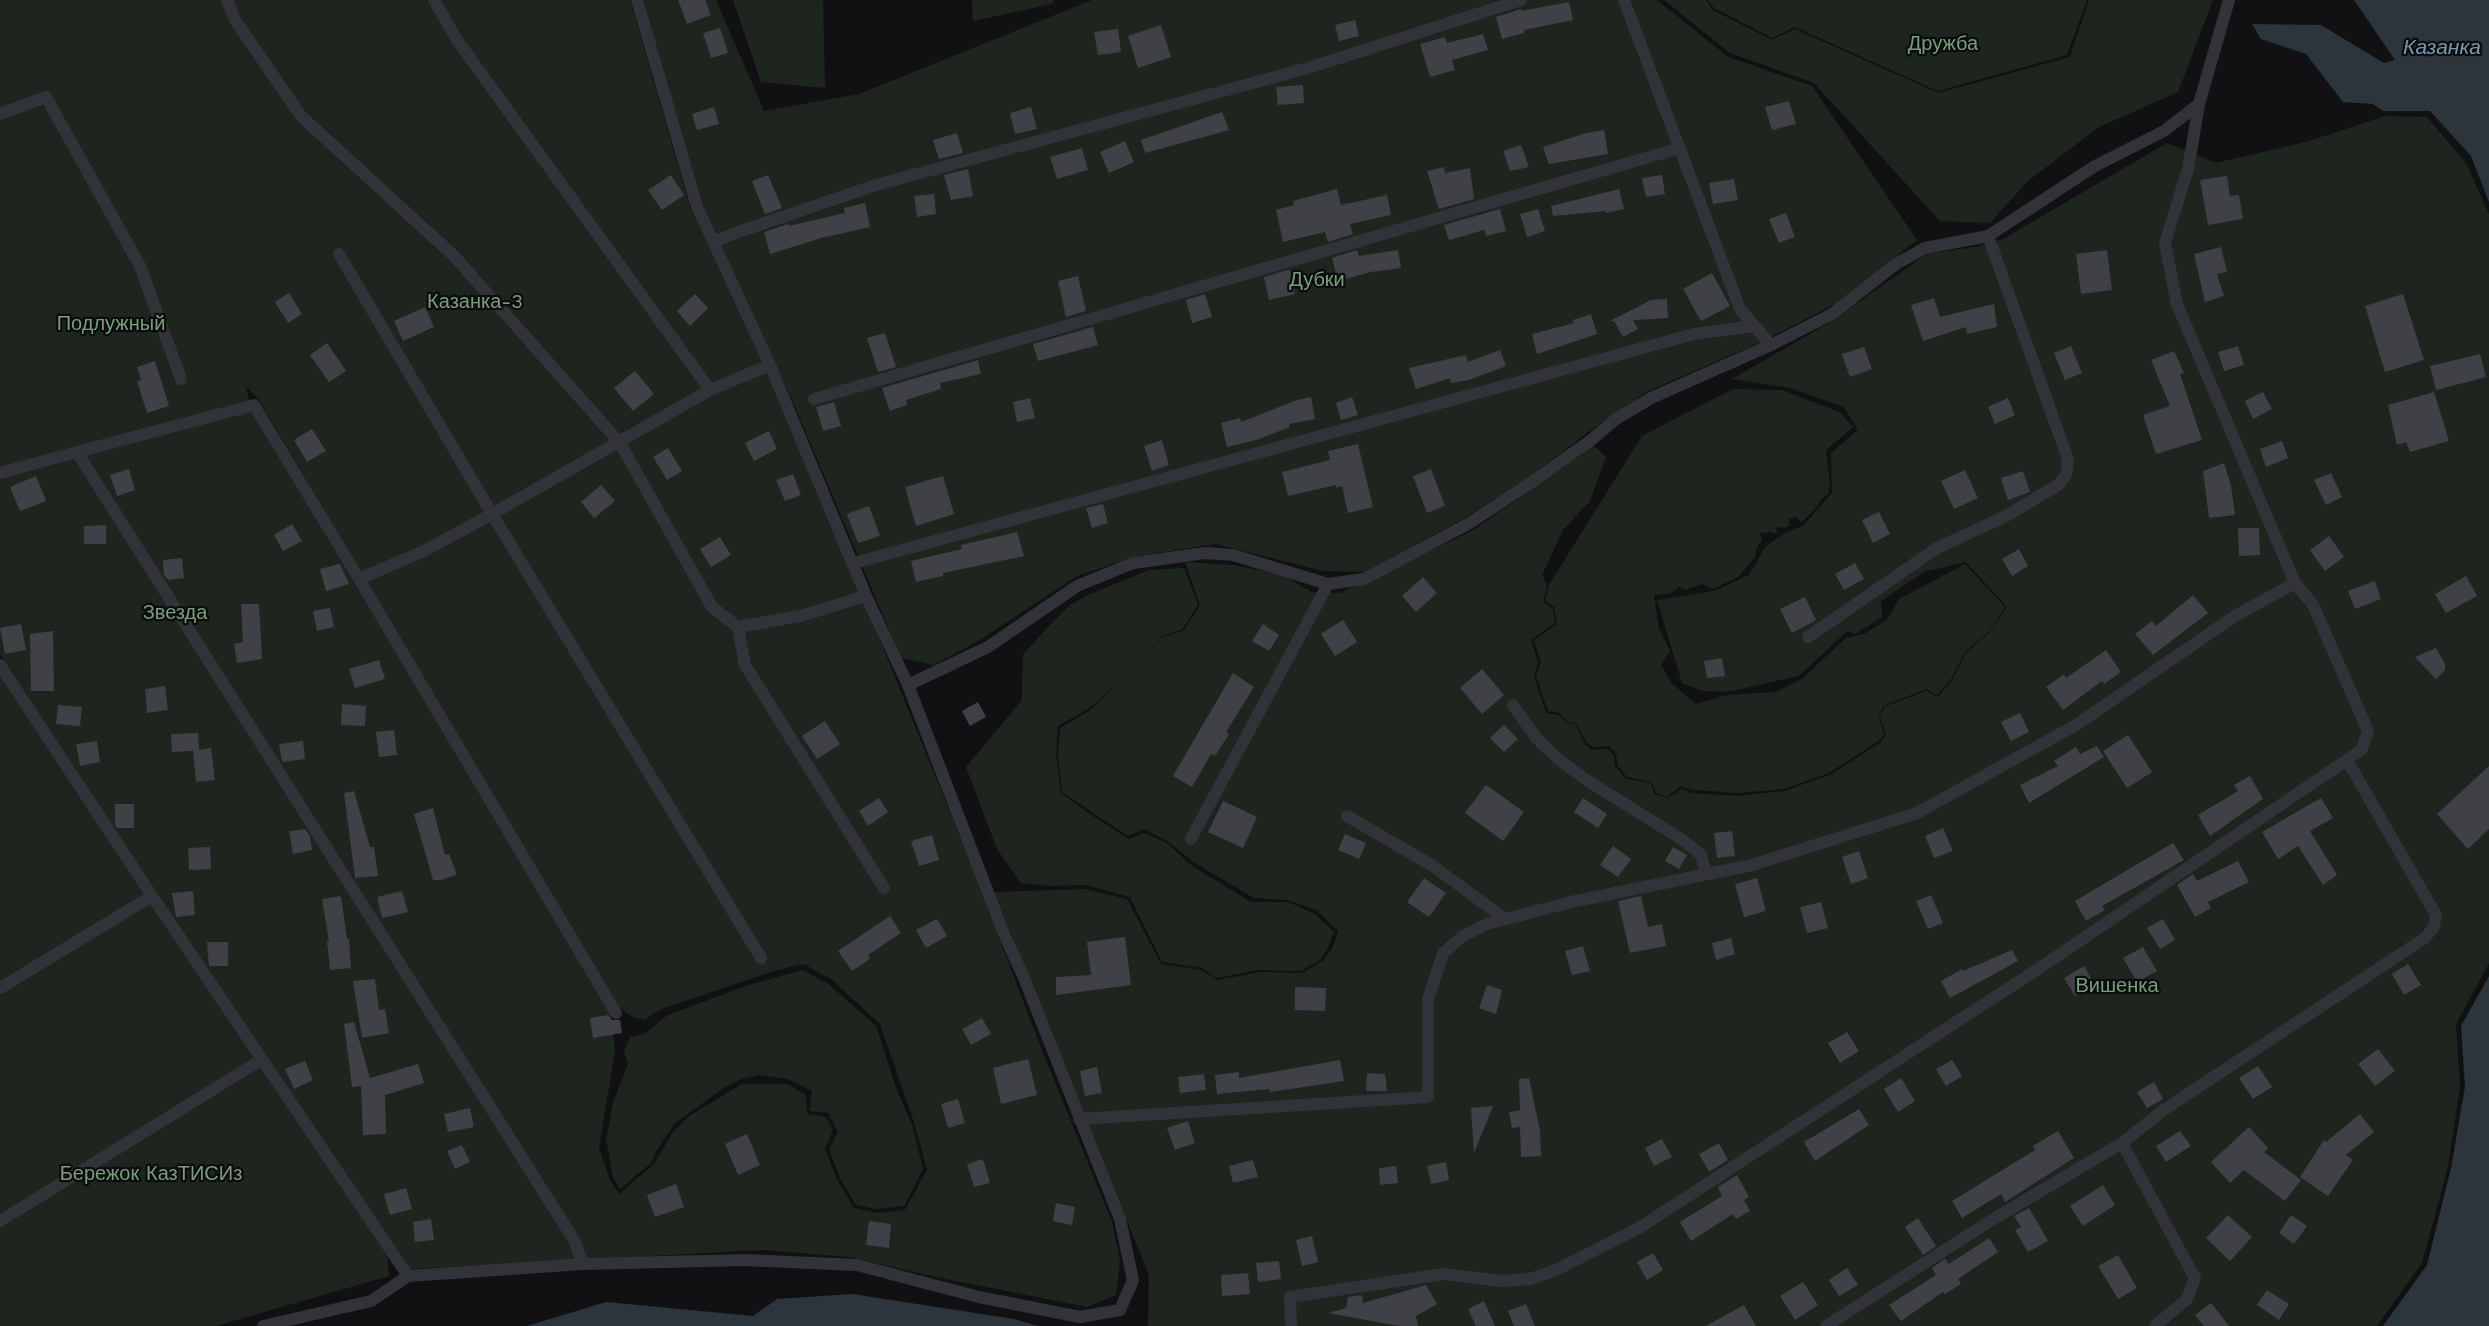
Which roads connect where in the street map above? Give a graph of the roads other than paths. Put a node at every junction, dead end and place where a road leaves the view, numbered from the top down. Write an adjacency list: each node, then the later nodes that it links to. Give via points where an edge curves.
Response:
1 (226, 0): 19 (lane, via 235,20 301,116 454,256)
2 (434, 0): 17 (lane, via 457,40)
3 (637, 0): 11 (lane, via 697,207)
4 (1521, 0): 11 (lane, via 1308,68 876,185)
5 (1624, 0): 9 (lane)
6 (2229, 0): 7 (lane)
7 (2199, 104): 10 (lane, via 2164,131 2095,166); 25 (lane, via 2188,170 2165,243 2177,304)
8 (0, 114): 16 (lane, via 46,97 140,266)
9 (1680, 148): 13 (lane, via 1740,309); 18 (lane)
10 (1988, 236): 14 (lane, via 1925,248 1896,264 1832,314); 29 (lane, via 2068,459 2066,475 2058,485 2006,516 1937,548)
11 (713, 242): 15 (lane)
12 (339, 254): 22 (lane)
13 (1754, 326): 14 (lane); 23 (lane, via 1694,334 1618,354)
14 (1771, 345): 26 (lane, via 1651,398 1468,524 1364,579)
15 (770, 364): 17 (lane); 23 (lane)
16 (181, 379)
17 (710, 390): 19 (lane)
18 (814, 399)
19 (620, 443): 22 (lane); 28 (lane, via 712,607)
20 (77, 452): 21 (lane); 24 (lane, via 254,405); 47 (lane, via 574,1240)
21 (0, 472)
22 (492, 514): 24 (lane, via 426,550); 40 (lane)
23 (854, 563): 27 (lane)
24 (359, 579): 42 (lane)
25 (2295, 583): 33 (lane, via 2313,605 2368,731 2362,748); 36 (lane, via 2235,616 2076,725 1917,813 1752,865)
26 (1328, 584): 31 (lane, via 1233,555 1205,553 1133,563 1077,586 988,647); 35 (lane)
27 (866, 596): 28 (lane, via 800,616); 31 (lane)
28 (738, 627): 37 (lane, via 745,665)
29 (1808, 637)
30 (0, 665): 38 (lane)
31 (908, 685): 44 (lane)
32 (1513, 705): 36 (lane, via 1537,740 1557,758 1701,855)
33 (2348, 760): 45 (lane, via 2436,915 2434,927 2425,938 2165,1109); 50 (lane, via 2038,969 1639,1228 1530,1279 1502,1281 1444,1275 1290,1298)
34 (1347, 816): 39 (lane, via 1433,866)
35 (1191, 839)
36 (1706, 874): 39 (lane)
37 (884, 888)
38 (152, 896): 41 (lane); 43 (lane)
39 (1505, 919): 44 (lane, via 1463,936 1443,953 1428,999 1428,1097)
40 (761, 958)
41 (0, 988)
42 (616, 1013)
43 (261, 1060): 46 (lane); 48 (lane)
44 (1079, 1119): 47 (lane, via 1120,1219 1133,1280 1120,1310 1080,1317 980,1297 857,1265 745,1260)
45 (2122, 1143): 51 (lane); 52 (lane, via 2195,1278 2187,1299)
46 (0, 1221)
47 (583, 1264): 48 (lane)
48 (408, 1276): 49 (lane, via 371,1301)
49 (263, 1326)
50 (1291, 1326)
51 (1826, 1326)
52 (2155, 1326)

